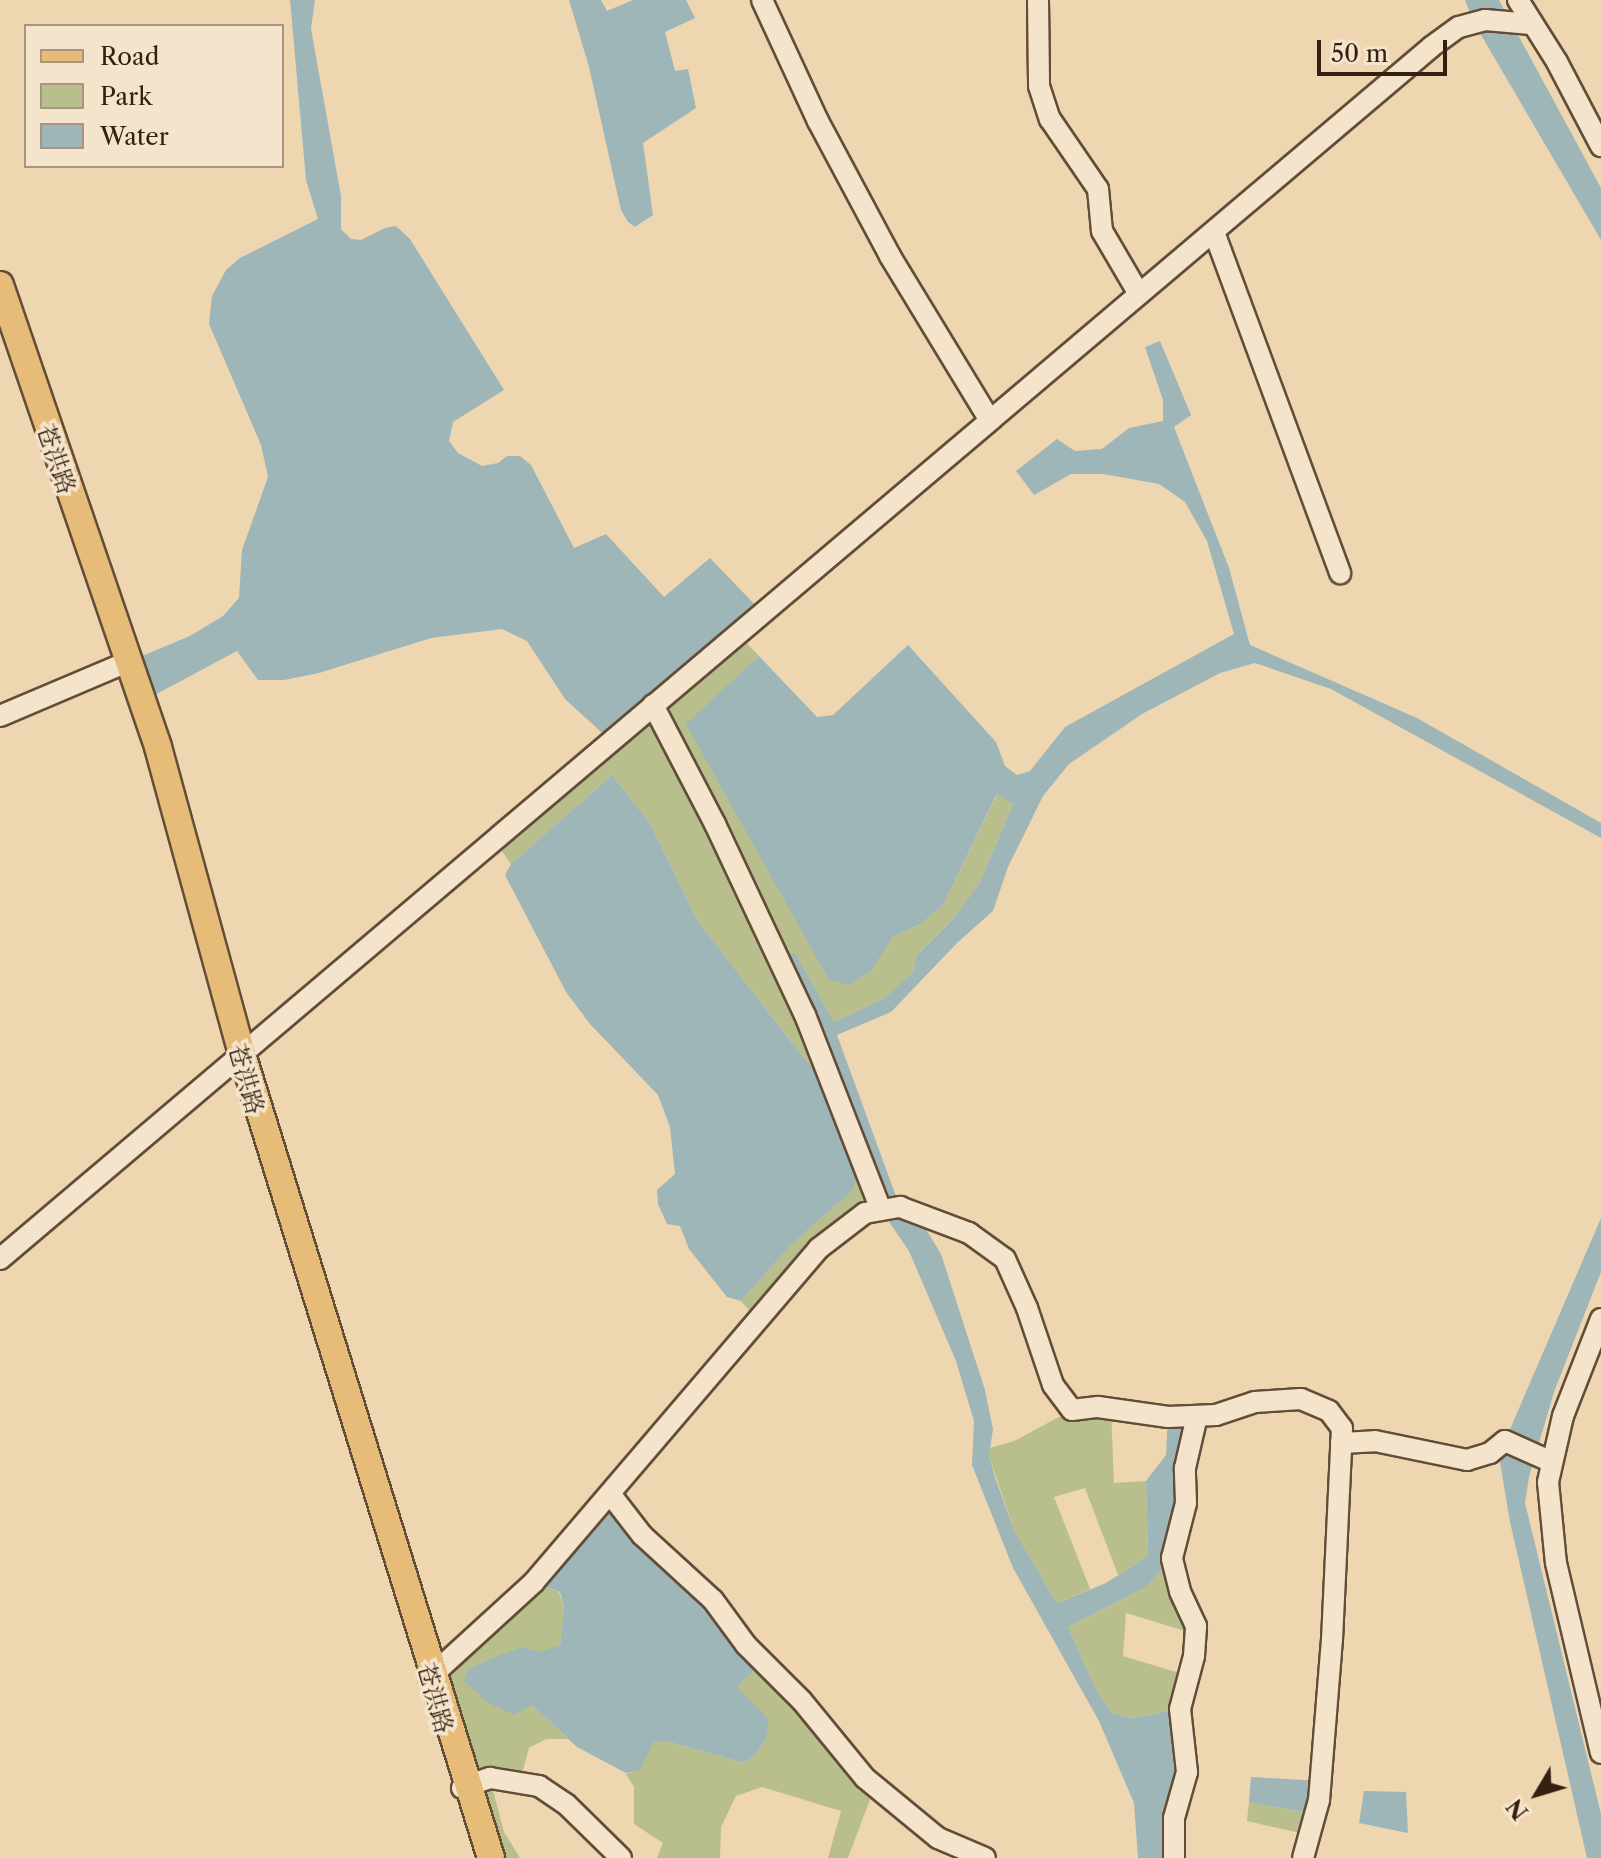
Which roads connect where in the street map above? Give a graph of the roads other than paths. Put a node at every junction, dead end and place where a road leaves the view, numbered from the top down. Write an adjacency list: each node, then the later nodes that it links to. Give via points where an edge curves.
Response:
1 (762, 0): 10 (street, via 818,121 890,256)
2 (1038, 0): 8 (street, via 1039,86 1050,119 1098,189 1102,231)
3 (1518, 0): 4 (street)
4 (1531, 24): 5 (street); 6 (street, via 1485,20 1459,27)
5 (1601, 146)
6 (1214, 232): 8 (street); 11 (street)
7 (0, 285): 15 (main road, via 158,747)
8 (1139, 294): 10 (street)
9 (0, 302): 12 (main road, 苍洪路)
10 (989, 419): 13 (street)
11 (1340, 573)
12 (125, 663): 14 (street); 15 (main road, 苍洪路)
13 (653, 705): 15 (street); 16 (street, via 805,1015)
14 (0, 716)
15 (241, 1055): 17 (street); 23 (main road, 苍洪路)
16 (881, 1210): 19 (street, via 900,1207 969,1233 1005,1259 1053,1385 1072,1410 1098,1407); 22 (street, via 865,1213 818,1249)
17 (0, 1259)
18 (1601, 1319): 21 (street, via 1563,1416)
19 (1197, 1416): 20 (street, via 1255,1402 1301,1399 1329,1411 1342,1428); 30 (street, via 1185,1468 1186,1503 1172,1558 1196,1626 1180,1709 1187,1772 1174,1818)
20 (1341, 1443): 21 (street, via 1375,1441 1467,1460 1490,1453 1505,1441); 31 (street, via 1319,1800)
21 (1552, 1462): 24 (street, via 1548,1482 1556,1563)
22 (611, 1495): 23 (street, via 534,1582); 29 (street, via 642,1535 713,1600 746,1645 802,1701 865,1778 938,1838)
23 (432, 1676): 25 (main road, 苍洪路)
24 (1601, 1753)
25 (465, 1786): 26 (main road, 苍洪路); 27 (main road); 28 (street, via 490,1778 539,1786 566,1804)
26 (485, 1858)
27 (491, 1858)
28 (621, 1858)
29 (985, 1858)
30 (1174, 1858)
31 (1303, 1858)

